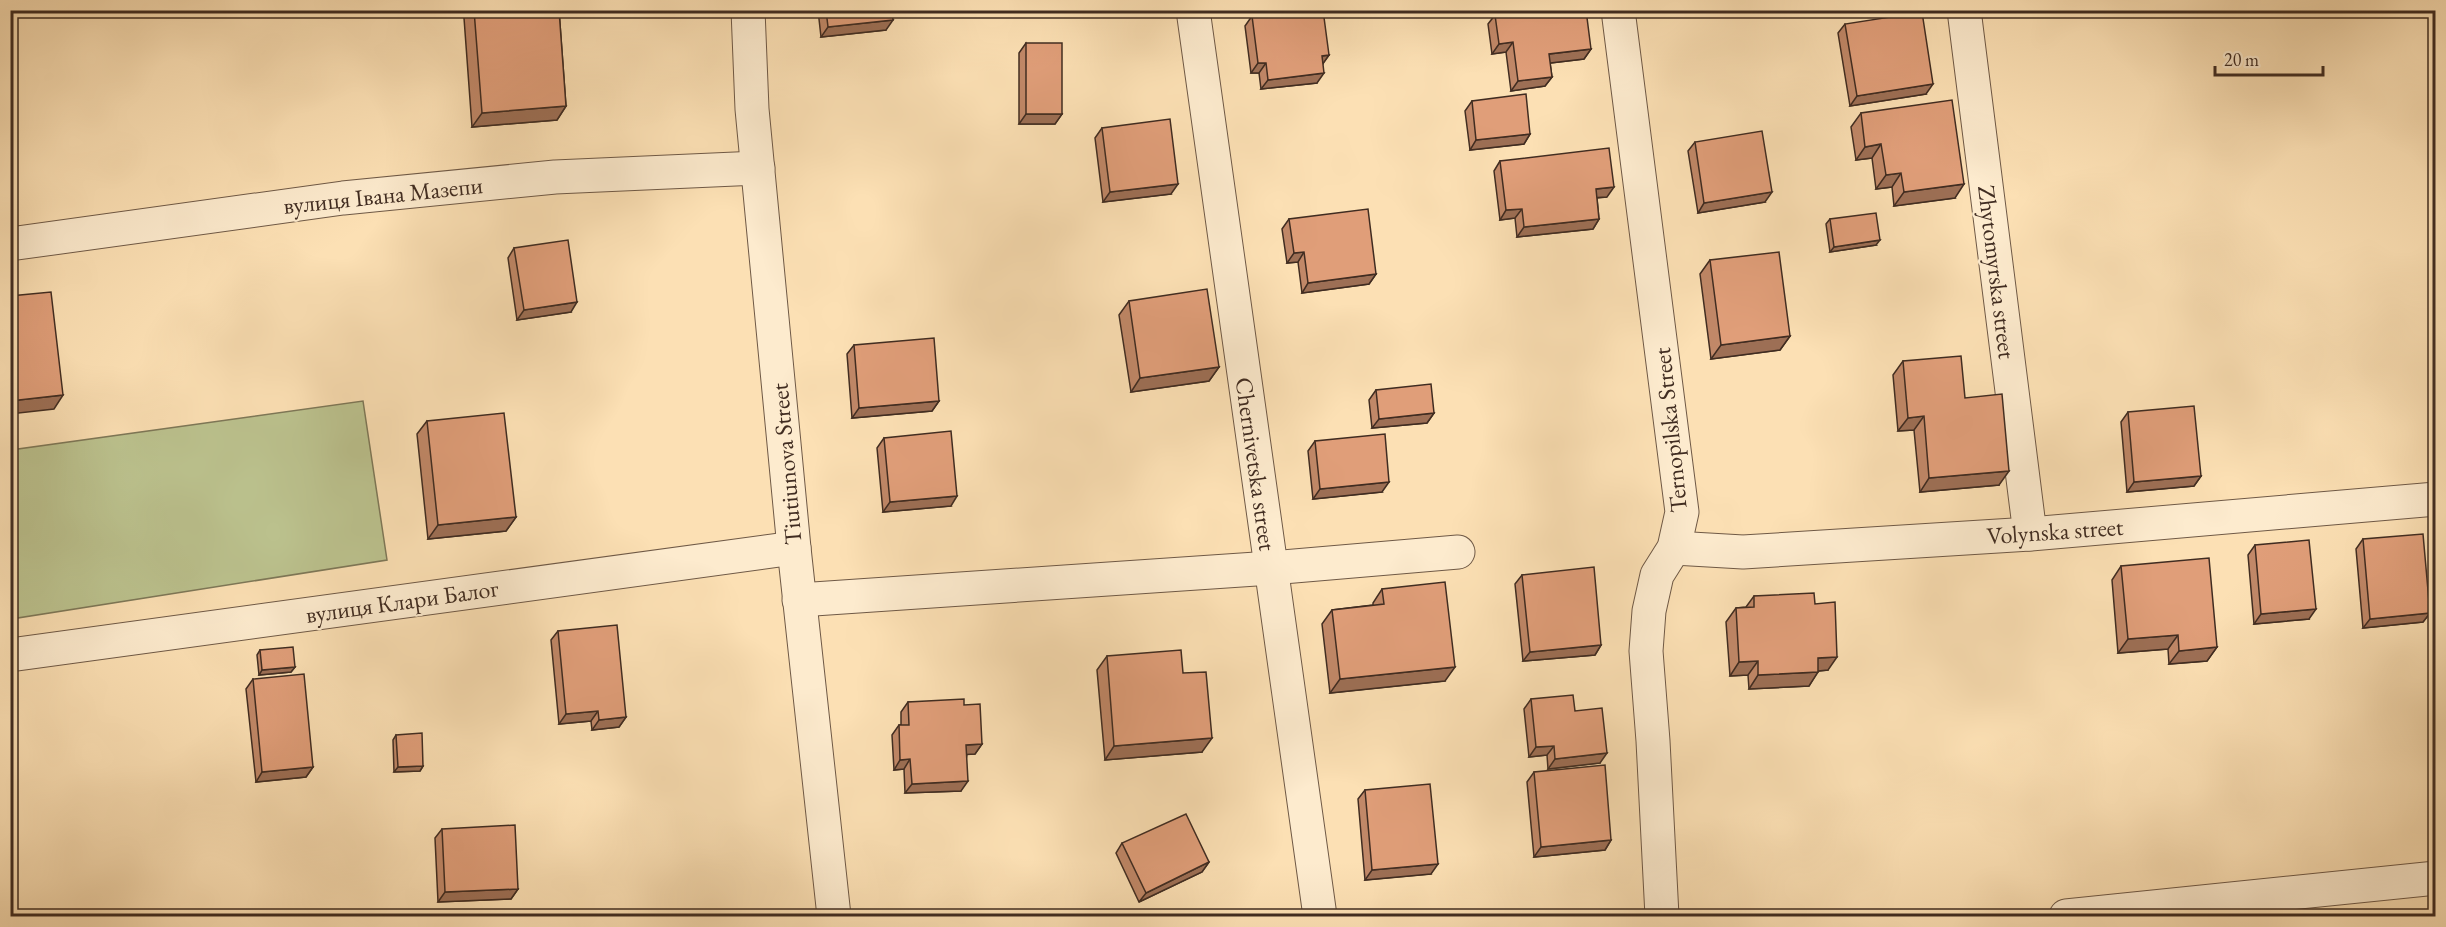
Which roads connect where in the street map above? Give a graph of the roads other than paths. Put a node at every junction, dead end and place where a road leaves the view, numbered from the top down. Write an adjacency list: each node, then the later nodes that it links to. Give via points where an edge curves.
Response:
1 (748, 10): 5 (street, Tiutiunova Street)
2 (1193, 10): 12 (street, Chernivetska street)
3 (1618, 10): 10 (street, Ternopilska Street, via 1682,512)
4 (1964, 10): 8 (street, Zhytomyrska street)
5 (758, 168): 6 (street, вулиця Івана Мазепи, via 555,177 343,198); 9 (street, Tiutiunova Street)
6 (10, 244)
7 (2436, 499): 8 (street, Volynska street)
8 (2030, 534): 10 (street, Volynska street, via 1743,552)
9 (794, 548): 13 (street, Tiutiunova Street); 14 (street, вулиця Клари Балог)
10 (1674, 548): 18 (street, Ternopilska Street, via 1657,575 1646,651)
11 (1458, 552): 12 (street)
12 (1271, 568): 13 (street); 17 (street, Chernivetska street)
13 (799, 600): 16 (street, Tiutiunova Street)
14 (10, 655)
15 (2436, 878): 19 (street)
16 (834, 916)
17 (1320, 916)
18 (1662, 916)
19 (2066, 916)

